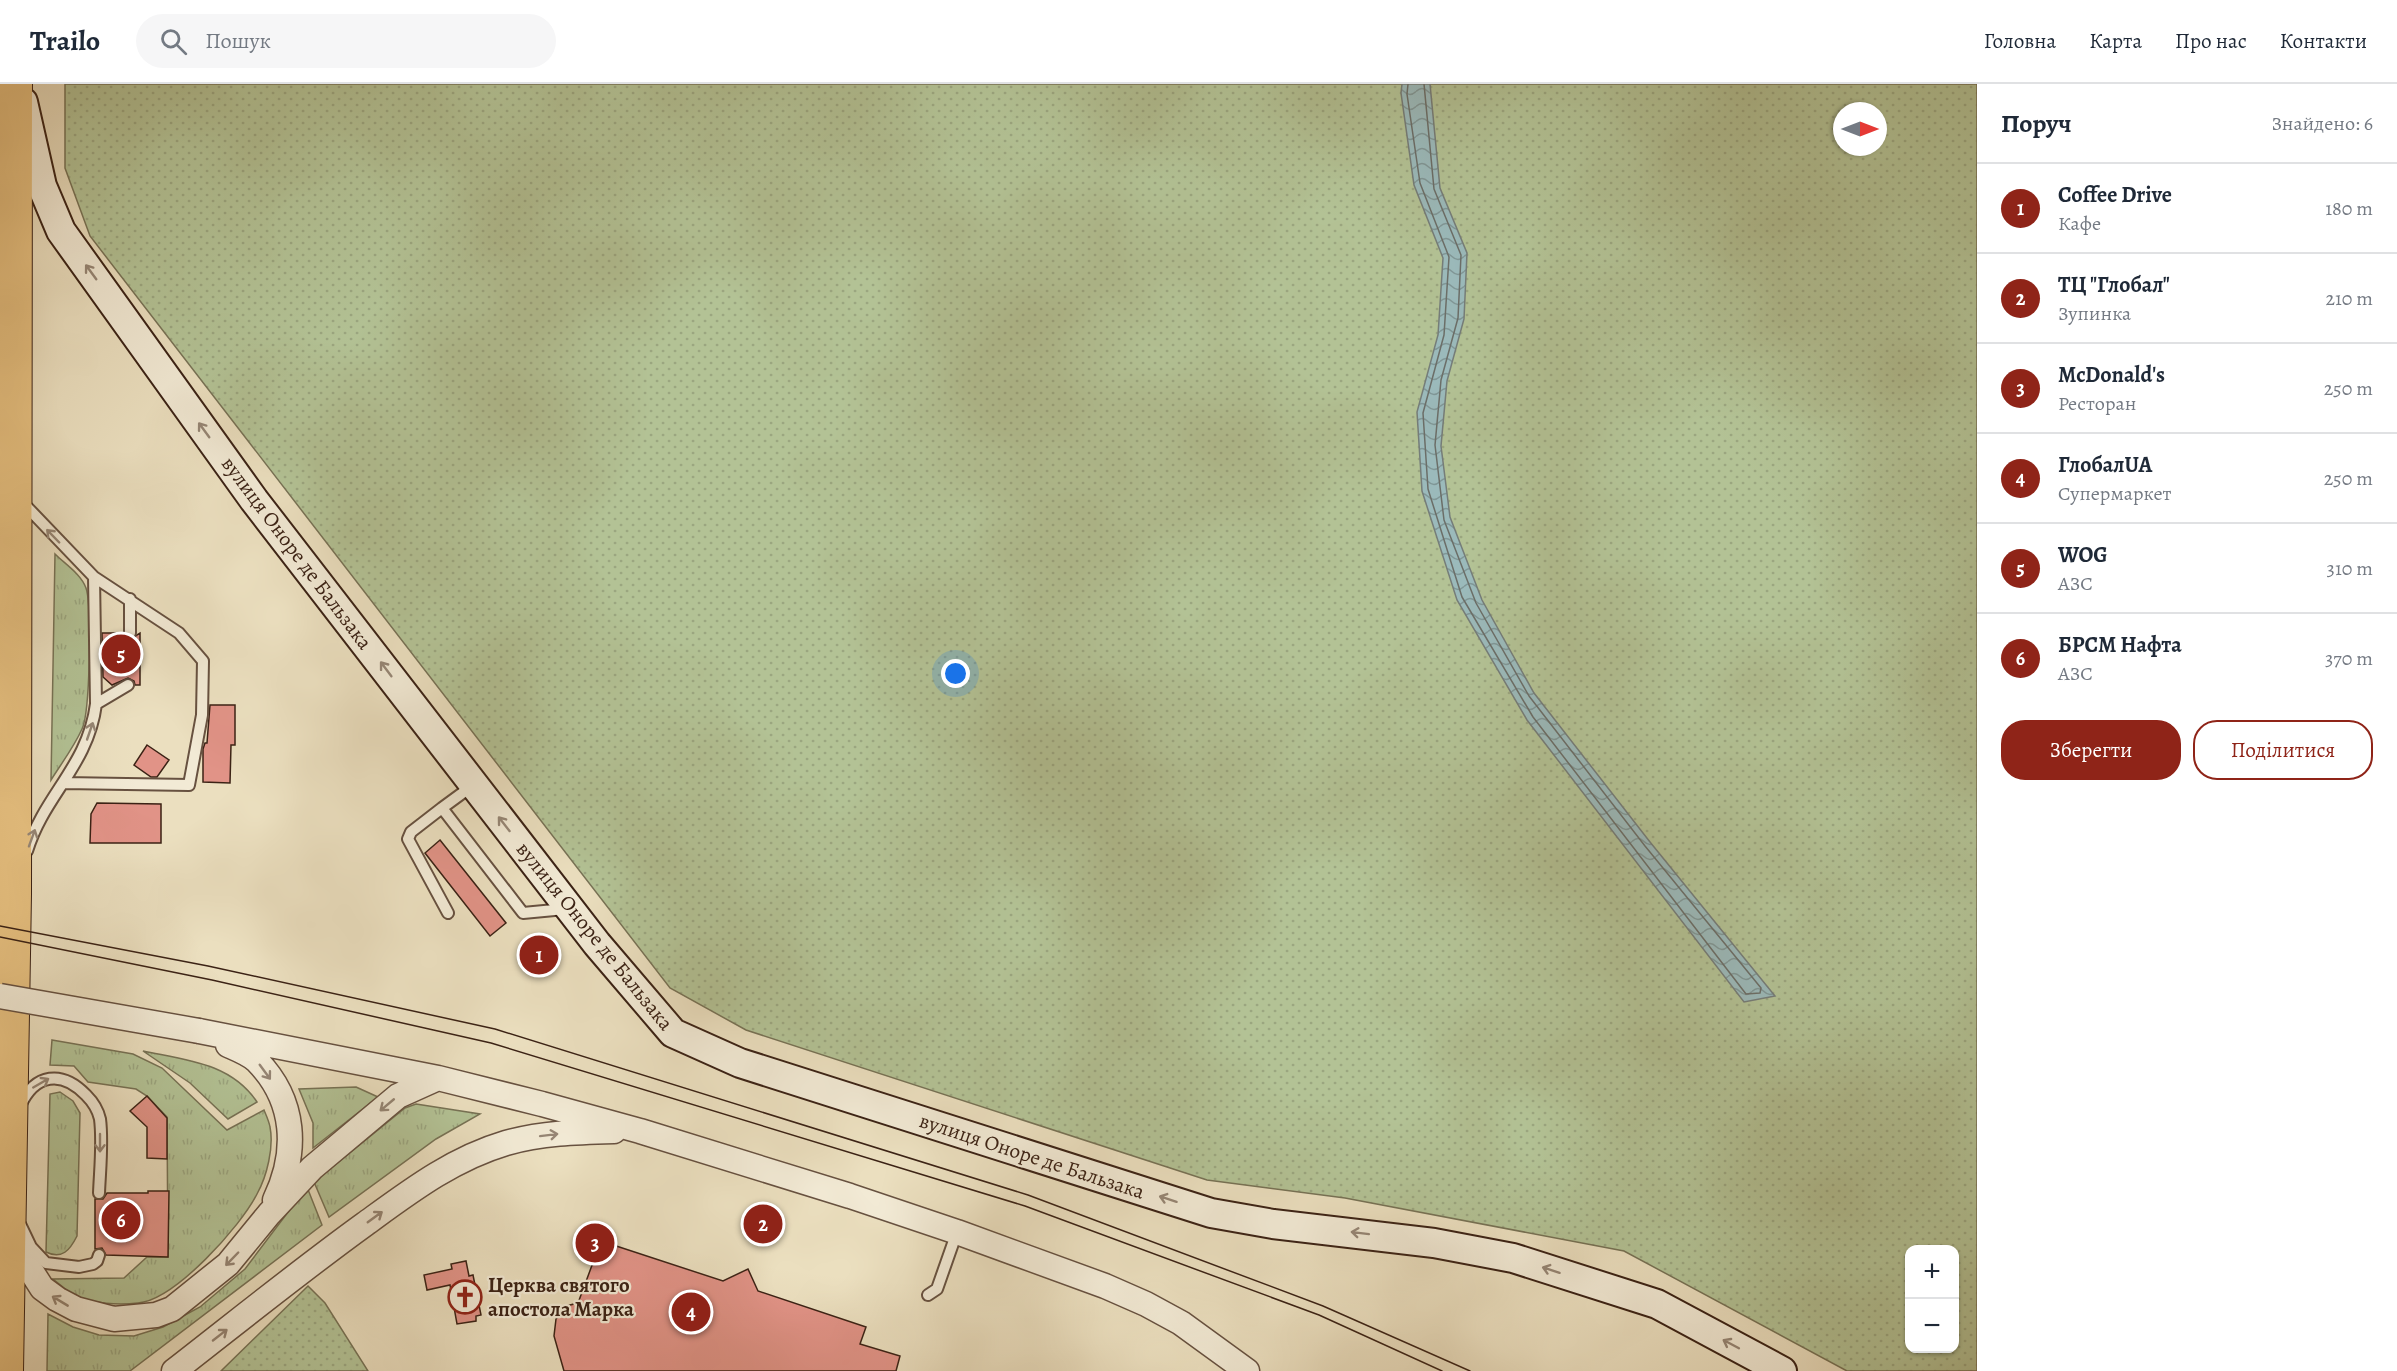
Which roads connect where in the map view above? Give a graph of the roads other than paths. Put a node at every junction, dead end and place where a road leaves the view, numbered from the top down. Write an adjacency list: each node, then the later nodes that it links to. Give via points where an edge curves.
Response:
1 (17, 84): 2 (main road); 9 (main road, вулиця Оноре де Бальзака, one-way to 1, via 254,500 61,231 42,186)
2 (15, 474): 3 (lane, one-way to 2, via 26,506); 11 (main road)
3 (94, 577): 4 (lane); 7 (lane)
4 (130, 599): 5 (lane); 8 (lane, via 179,633 203,661 202,715 189,785)
5 (130, 633)
6 (128, 685): 7 (lane)
7 (96, 704): 8 (lane, one-way to 7, via 83,751)
8 (64, 783): 11 (lane, one-way to 8, via 33,833)
9 (473, 784): 10 (lane); 12 (main road, вулиця Оноре де Бальзака, one-way to 9)
10 (442, 808): 12 (lane, via 523,913); 13 (lane, via 411,832 408,839)
11 (15, 894): 17 (main road)
12 (569, 908): 29 (main road, вулиця Оноре де Бальзака, one-way to 12, via 1657,1304 1513,1258 1434,1243 1211,1213 740,1063 673,1033)
13 (448, 913)
14 (0, 996): 15 (street, bridge)
15 (199, 1031): 16 (street); 21 (street, one-way to 21, via 255,1059 280,1096 290,1122 291,1149 284,1180)
16 (438, 1078): 18 (street); 21 (street, one-way to 21, via 398,1096 312,1168)
17 (10, 1128): 19 (main road); 20 (lane, one-way to 20, via 24,1097 44,1080 60,1078 80,1089 100,1117)
18 (640, 1131): 22 (street); 27 (street, one-way to 18, via 339,1242 460,1160 542,1135)
19 (10, 1190): 23 (main road); 24 (lane, via 19,1222 42,1262 85,1266 97,1261)
20 (99, 1193)
21 (269, 1214): 23 (street, one-way to 23, via 228,1264 193,1293 172,1309 135,1319 92,1315 57,1299 42,1288)
22 (957, 1232): 25 (lane, via 937,1289); 28 (street, via 1146,1304 1181,1323)
23 (10, 1238): 26 (main road)
24 (99, 1255)
25 (928, 1295)
26 (7, 1371)
27 (174, 1371)
28 (1247, 1371)
29 (1782, 1371)

